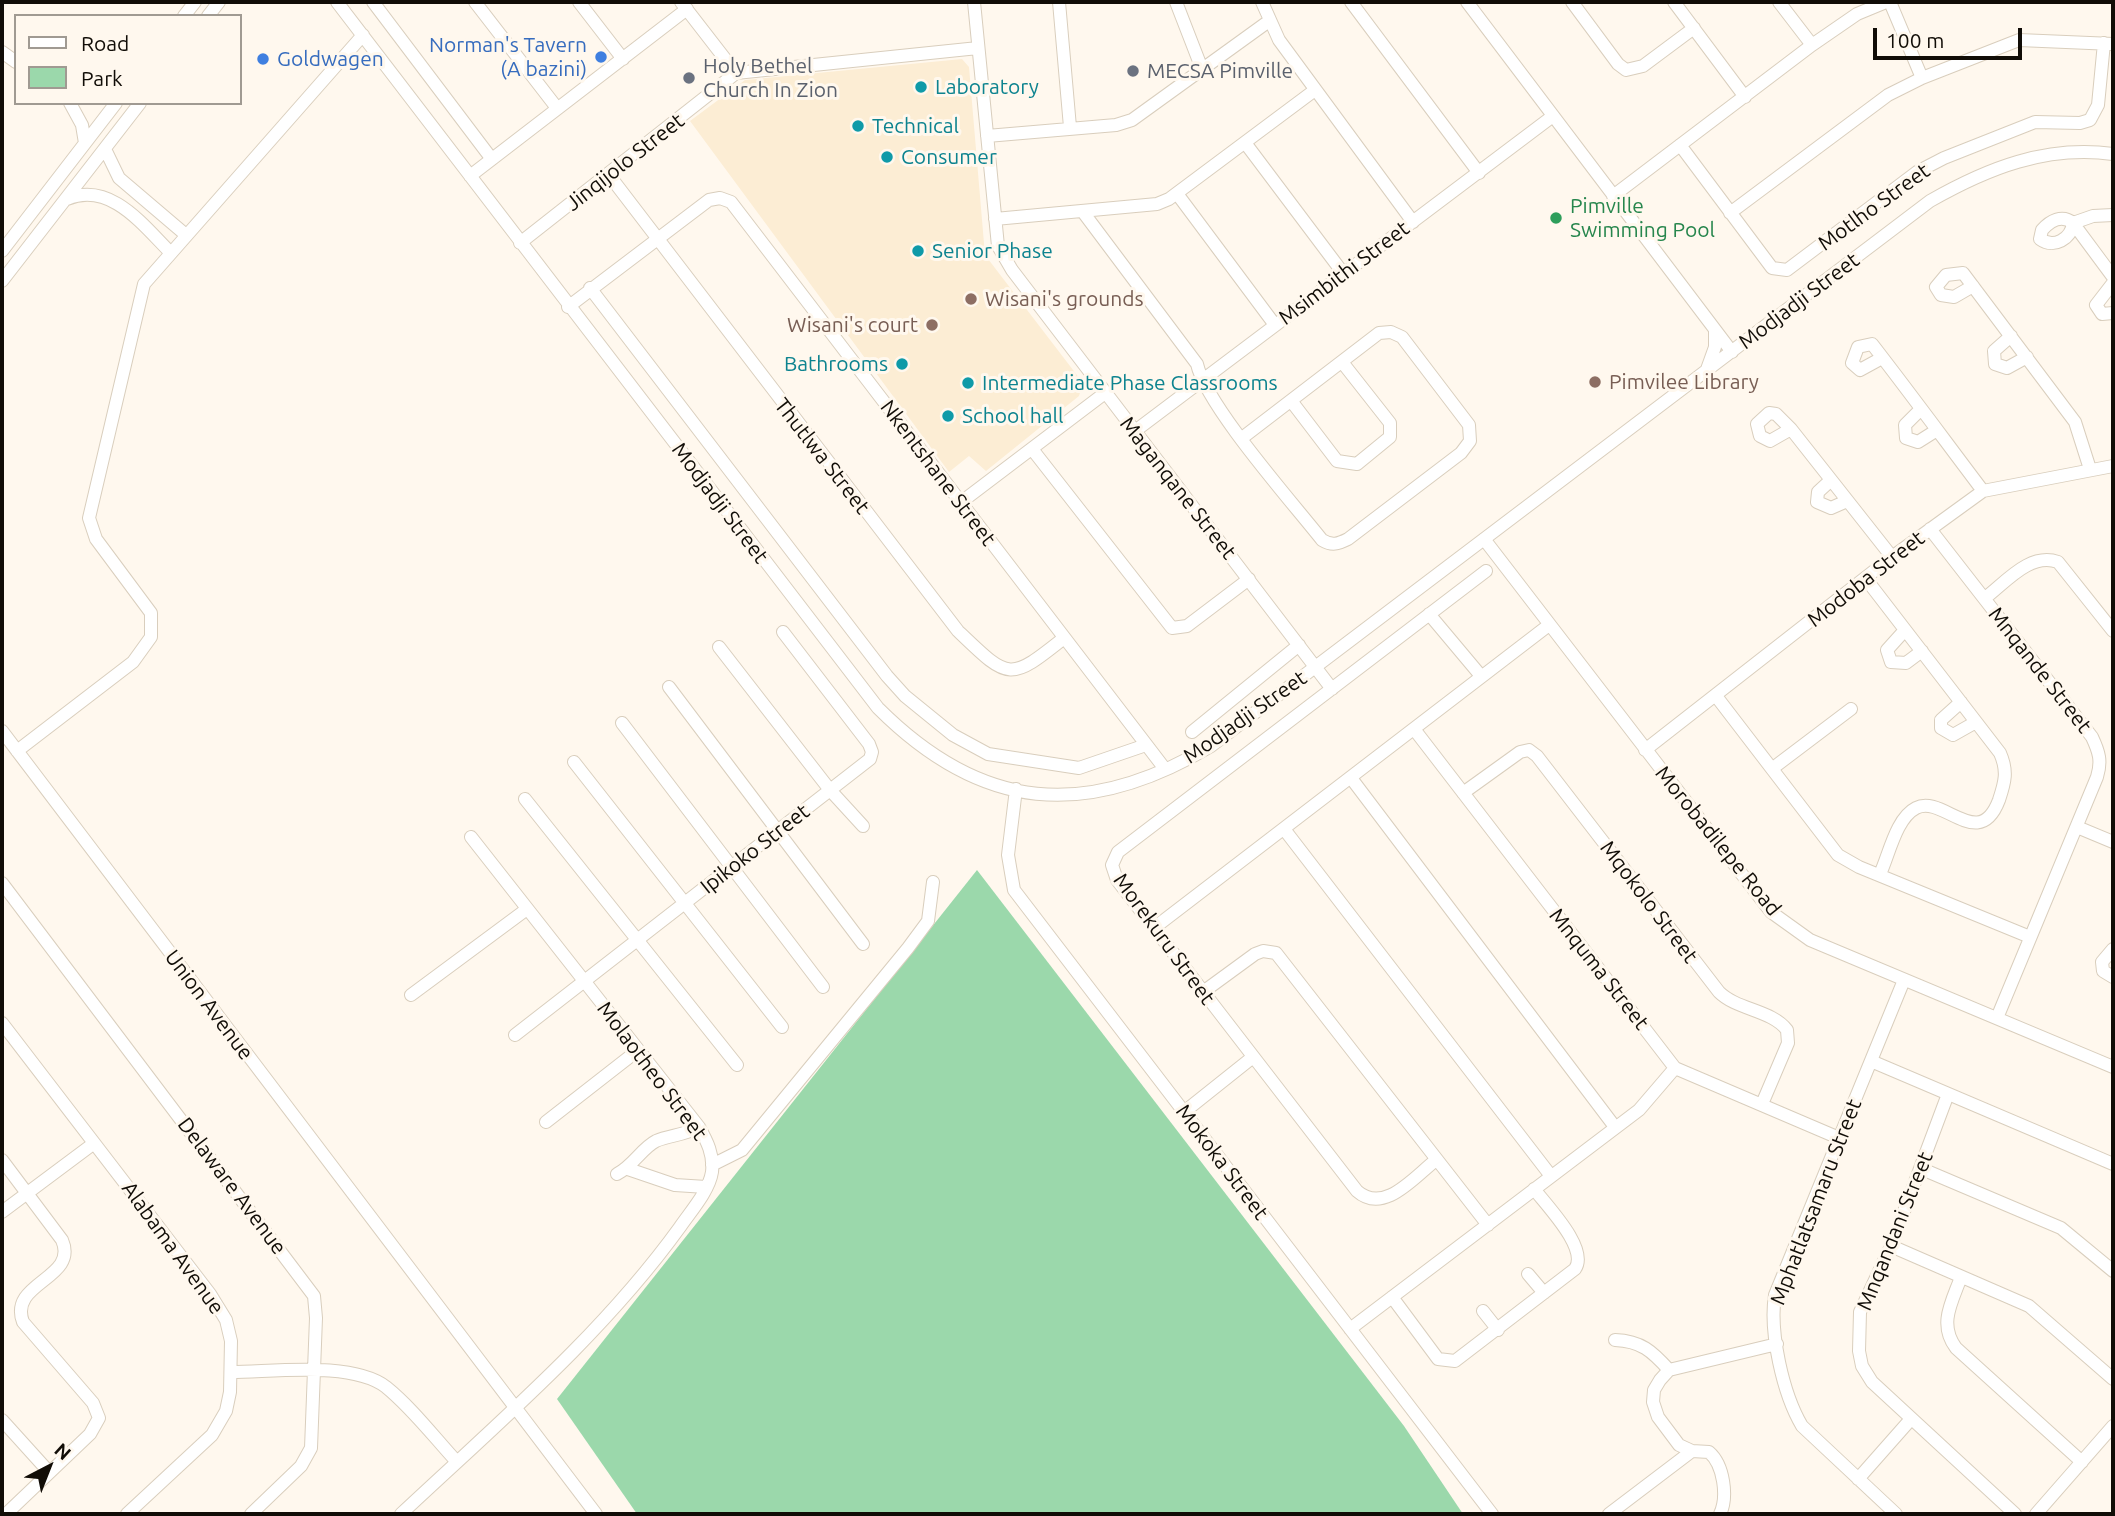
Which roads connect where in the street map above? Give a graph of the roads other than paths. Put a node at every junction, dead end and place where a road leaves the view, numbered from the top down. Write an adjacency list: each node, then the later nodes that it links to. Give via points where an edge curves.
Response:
1 (337, 2): 18 (street, Modjadji Street)
2 (373, 2): 40 (street)
3 (475, 2): 31 (street)
4 (579, 2): 22 (street)
5 (974, 2): 21 (street, Maganqane Street)
6 (1059, 2): 33 (street)
7 (1176, 2): 23 (street)
8 (1262, 2): 16 (street)
9 (1351, 2): 41 (street)
10 (1467, 2): 32 (street)
11 (1572, 2): 17 (street, via 1618,64 1629,70 1643,66)
12 (1674, 2): 17 (street)
13 (1779, 2): 20 (street)
14 (1888, 2): 20 (street, via 1857,14); 25 (street)
15 (684, 5): 22 (street); 24 (street)
16 (1269, 21): 23 (street); 26 (street)
17 (1694, 28): 27 (street)
18 (363, 35): 42 (street, Modjadji Street); 52 (street)
19 (2109, 44): 25 (street, via 2019,40); 48 (street, Motlho Street, via 2098,105 2090,120 2035,122 1944,158 1917,172 1790,270 1773,269)
20 (1812, 45): 27 (street)
21 (978, 48): 24 (street); 34 (street, Maganqane Street)
22 (623, 59): 31 (street)
23 (1202, 69): 33 (street, via 1132,120)
24 (737, 74): 43 (street, Jinqijolo Street)
25 (1922, 78): 48 (street, via 1888,95)
26 (1315, 90): 36 (street); 51 (street)
27 (1745, 97): 37 (street)
28 (71, 105): 35 (street)
29 (114, 105): 35 (street)
30 (138, 105): 38 (street)
31 (557, 108): 40 (street)
32 (1553, 116): 41 (street, Msimbithi Street); 45 (street)
33 (1070, 127): 34 (street)
34 (986, 136): 50 (street, Maganqane Street)
35 (85, 143): 55 (street)
36 (1246, 144): 44 (street); 57 (street)
37 (1680, 145): 45 (street); 48 (street, Motlho Street)
38 (105, 149): 46 (street); 52 (street, via 119,178)
39 (2113, 154): 68 (street, Modjadji Street, via 2085,150 2043,155 1959,185 1930,201)
40 (491, 158): 42 (street)
41 (1479, 173): 51 (street, Msimbithi Street)
42 (470, 176): 54 (street, Modjadji Street)
43 (609, 176): 53 (street, Thutlwa Street); 54 (street, Jinqijolo Street)
44 (1178, 195): 47 (street, via 1157,204); 65 (street)
45 (1613, 196): 66 (street)
46 (64, 200): 56 (street, via 82,193 111,199); 59 (street)
47 (1083, 212): 50 (street); 73 (street, via 1197,364)
48 (1730, 213)
49 (2113, 215): 58 (street, via 2073,223)
50 (995, 219): 74 (street, Maganqane Street, via 998,246 1012,271)
51 (1413, 222): 57 (street, Msimbithi Street)
52 (186, 235): 56 (street)
53 (656, 238): 62 (street, Nkentshane Street); 87 (street, Nkentshane Street, via 709,200 720,198 733,204); 100 (street, Thutlwa Street, via 958,631 1013,671 1029,666)
54 (520, 243): 63 (street, Modjadji Street)
55 (2, 251)
56 (170, 252): 118 (street, via 147,278 139,297 89,508 96,539 151,613 151,638 134,662)
57 (1343, 273): 65 (street, Msimbithi Street)
58 (2113, 277)
59 (2, 281)
60 (2113, 283): 64 (street, via 2096,305 2102,314)
61 (1973, 286): 67 (street)
62 (590, 288): 63 (street, Nkentshane Street); 116 (street, via 887,676 929,716 983,753 1079,768)
63 (568, 307): 123 (street, Modjadji Street, via 878,708 955,769 985,783)
64 (2113, 313)
65 (1275, 325): 73 (street, Msimbithi Street)
66 (1715, 331): 68 (street); 72 (street)
67 (2011, 337): 69 (street); 69 (street, via 1994,351 1995,363 2007,368)
68 (1732, 352): 72 (street, Modjadji Street)
69 (2027, 357): 83 (street, via 2079,429)
70 (1882, 358): 76 (street)
71 (1342, 362): 75 (street); 75 (street, via 1390,423 1390,437 1382,446 1357,464 1342,464); 80 (street, via 1379,333 1397,333 1469,425 1471,438 1461,453 1348,540 1335,544 1322,540)
72 (1706, 372): 89 (street, Modjadji Street)
73 (1201, 381): 79 (street, Msimbithi Street); 80 (street)
74 (1105, 393): 79 (street, Maganqane Street); 81 (street)
75 (1292, 402): 80 (street)
76 (1921, 409): 78 (street); 78 (street, via 1905,425 1906,438 1918,442)
77 (1791, 429): 84 (street)
78 (1937, 430): 85 (street)
79 (1135, 431): 92 (street, Maganqane Street)
80 (1242, 438)
81 (1032, 449): 87 (street); 92 (street, via 1172,628 1187,626)
82 (2113, 466): 83 (street, Modoba Street)
83 (2090, 469): 85 (street, Modoba Street)
84 (1831, 480): 86 (street); 86 (street, via 1818,492 1819,506 1831,508)
85 (1983, 491): 88 (street, Modoba Street)
86 (1847, 501): 90 (street)
87 (960, 503): 100 (street, Nkentshane Street)
88 (1930, 529): 90 (street, Modoba Street); 94 (street, Mnqande Street)
89 (1483, 539): 96 (street, Morobadilepe Road); 104 (street, Modjadji Street)
90 (1892, 557): 93 (street, Modoba Street)
91 (1486, 571): 95 (street, Morekuru Street)
92 (1249, 579): 101 (street, Maganqane Street)
93 (1866, 579): 97 (street); 108 (street, Modoba Street)
94 (1985, 598): 98 (street, via 2033,561 2047,558 2059,562); 128 (street, Mnqande Street, via 2099,751 2101,765)
95 (1429, 614): 105 (street); 107 (street, Morekuru Street)
96 (1549, 625): 105 (street); 117 (street, Morobadilepe Road)
97 (1905, 630): 103 (street); 103 (street, via 1891,643 1886,657 1898,665)
98 (2113, 631)
99 (783, 632): 124 (street, Ipikoko Street, via 872,748 866,763)
100 (1064, 638): 116 (street, Nkentshane Street)
101 (1300, 645): 104 (street, Maganqane Street); 115 (street)
102 (719, 647): 124 (street)
103 (1922, 651): 109 (street)
104 (1317, 667): 107 (street, Maganqane Street); 121 (street, Modjadji Street, via 1211,746)
105 (1481, 676): 113 (street)
106 (669, 687): 130 (street)
107 (1332, 689): 139 (street, Morekuru Street, via 1116,856 1115,877)
108 (1716, 696): 117 (street, Modoba Street); 120 (street)
109 (1961, 702): 111 (street); 111 (street, via 1941,720 1941,728 1953,736)
110 (1851, 709): 120 (street)
111 (1976, 722): 134 (street, via 2006,767 1996,807 1978,822 1929,806 1917,807 1904,818)
112 (622, 723): 133 (street)
113 (1414, 729): 122 (street); 125 (street, Mnquma Street)
114 (2, 731): 118 (street, Union Avenue)
115 (1192, 732)
116 (1146, 745): 121 (street, Nkentshane Street)
117 (1645, 750): 145 (street, Morobadilepe Road, via 1771,912 1810,940)
118 (17, 751): 194 (street, Union Avenue, via 416,1279)
119 (574, 762): 137 (street)
120 (1773, 768): 134 (street, via 1838,855)
121 (1165, 769): 123 (street, Modjadji Street, via 1087,795)
122 (1351, 778): 129 (street); 165 (street)
123 (1016, 789): 162 (street, Mokoka Street, via 1008,855 1014,890)
124 (830, 790): 127 (street); 130 (street, Ipikoko Street)
125 (1463, 793): 159 (street, Mnquma Street); 161 (street, Mqokolo Street, via 1520,752 1529,750 1538,756 1718,992 1787,1030 1788,1043)
126 (525, 799): 141 (street)
127 (863, 826)
128 (2077, 827): 132 (street); 140 (street, Mnqande Street)
129 (1284, 829): 139 (street); 173 (street)
130 (777, 832): 133 (street, Ipikoko Street); 142 (street)
131 (471, 837): 138 (street, Molaotheo Street)
132 (2113, 842)
133 (732, 867): 137 (street, Ipikoko Street); 147 (street)
134 (1880, 874): 140 (street)
135 (2, 883): 192 (street, Delaware Avenue, via 307,1284 315,1305)
136 (933, 883): 171 (street, via 928,921 908,947 742,1150)
137 (685, 903): 141 (street, Ipikoko Street); 152 (street)
138 (527, 909): 146 (street, Molaotheo Street); 149 (street)
139 (1154, 928): 148 (street, Morekuru Street)
140 (2030, 937): 150 (street, Mnqande Street)
141 (637, 941): 146 (street, Ipikoko Street); 157 (street)
142 (863, 943)
143 (2113, 950): 144 (street, via 2102,962 2103,971)
144 (2113, 977)
145 (1904, 980): 150 (street, Morobadilepe Road); 156 (street, Mphatlatsamaru Street)
146 (583, 982): 153 (street, Ipikoko Street); 154 (street, Molaotheo Street)
147 (822, 987)
148 (1203, 992): 155 (street, Morekuru Street); 169 (street, via 1255,954 1276,953)
149 (411, 995)
150 (1997, 1018): 158 (street, Morobadilepe Road)
151 (2, 1023): 167 (street, Alabama Avenue)
152 (782, 1027)
153 (515, 1035)
154 (637, 1051): 163 (street); 164 (street, Molaotheo Street)
155 (1253, 1057): 162 (street); 169 (street, Morekuru Street, via 1363,1196 1385,1199)
156 (1871, 1061): 160 (street); 166 (street, Mphatlatsamaru Street)
157 (737, 1065)
158 (2113, 1067)
159 (1675, 1069): 161 (street); 165 (street, via 1639,1110)
160 (1948, 1094): 170 (street); 172 (street, Mnqandani Street)
161 (1762, 1104): 166 (street)
162 (1184, 1112): 186 (street, Mokoka Street)
163 (546, 1122)
164 (699, 1127): 171 (street, Molaotheo Street); 174 (street, via 654,1142 623,1172 675,1185)
165 (1615, 1127): 173 (street)
166 (1839, 1138): 189 (street, Mphatlatsamaru Street, via 1775,1295)
167 (93, 1144): 176 (street); 191 (street, Alabama Avenue, via 220,1309 229,1331)
168 (2, 1160): 176 (street)
169 (1436, 1160): 178 (street)
170 (2113, 1164)
171 (712, 1166): 174 (street, Molaotheo Street)
172 (1922, 1170): 179 (street, Mnqandani Street); 180 (street, via 2061,1228)
173 (1551, 1177): 175 (street)
174 (706, 1187): 194 (street, Molaotheo Street, via 636,1285)
175 (1534, 1189): 178 (street); 183 (street, via 1572,1239 1580,1259 1575,1269)
176 (27, 1193): 177 (street); 201 (street, via 62,1240 65,1257 24,1296 20,1316 30,1334 99,1413 95,1428)
177 (2, 1212)
178 (1488, 1225): 184 (street)
179 (1891, 1246): 182 (street); 195 (street, Mnqandani Street, via 1860,1312 1859,1351 1872,1382)
180 (2113, 1271)
181 (1528, 1273): 183 (street)
182 (1961, 1277): 193 (street, via 2029,1306); 200 (street, via 1945,1324 1947,1336)
183 (1544, 1293): 187 (street)
184 (1392, 1297): 186 (street); 187 (street, via 1438,1359 1446,1362 1455,1361)
185 (1483, 1311): 187 (street)
186 (1350, 1329): 208 (street, Mokoka Street)
187 (1497, 1330)
188 (1615, 1340): 190 (street, via 1646,1346)
189 (1777, 1344): 190 (street); 202 (street, Mphatlatsamaru Street, via 1793,1410 1802,1426)
190 (1669, 1370): 198 (street, via 1654,1390 1653,1402 1679,1445)
191 (231, 1372): 192 (street); 204 (street, Alabama Avenue, via 226,1411 218,1426)
192 (314, 1372): 199 (street, via 356,1374 386,1388); 205 (street, Delaware Avenue, via 309,1454)
193 (2113, 1379)
194 (517, 1404): 199 (street, Molaotheo Street); 207 (street, Union Avenue)
195 (1911, 1419): 202 (street); 212 (street, Mnqandani Street)
196 (2, 1420): 201 (street)
197 (2113, 1426): 200 (street)
198 (1692, 1451): 209 (street); 210 (street, via 1709,1452 1716,1459 1724,1493)
199 (457, 1462): 206 (street, Molaotheo Street)
200 (2082, 1462): 213 (street)
201 (50, 1472): 203 (street)
202 (1857, 1479): 211 (street, Mphatlatsamaru Street)
203 (6, 1514)
204 (127, 1514)
205 (251, 1514)
206 (401, 1514)
207 (598, 1514)
208 (1492, 1514)
209 (1609, 1514)
210 (1720, 1514)
211 (1896, 1514)
212 (2015, 1514)
213 (2036, 1514)

